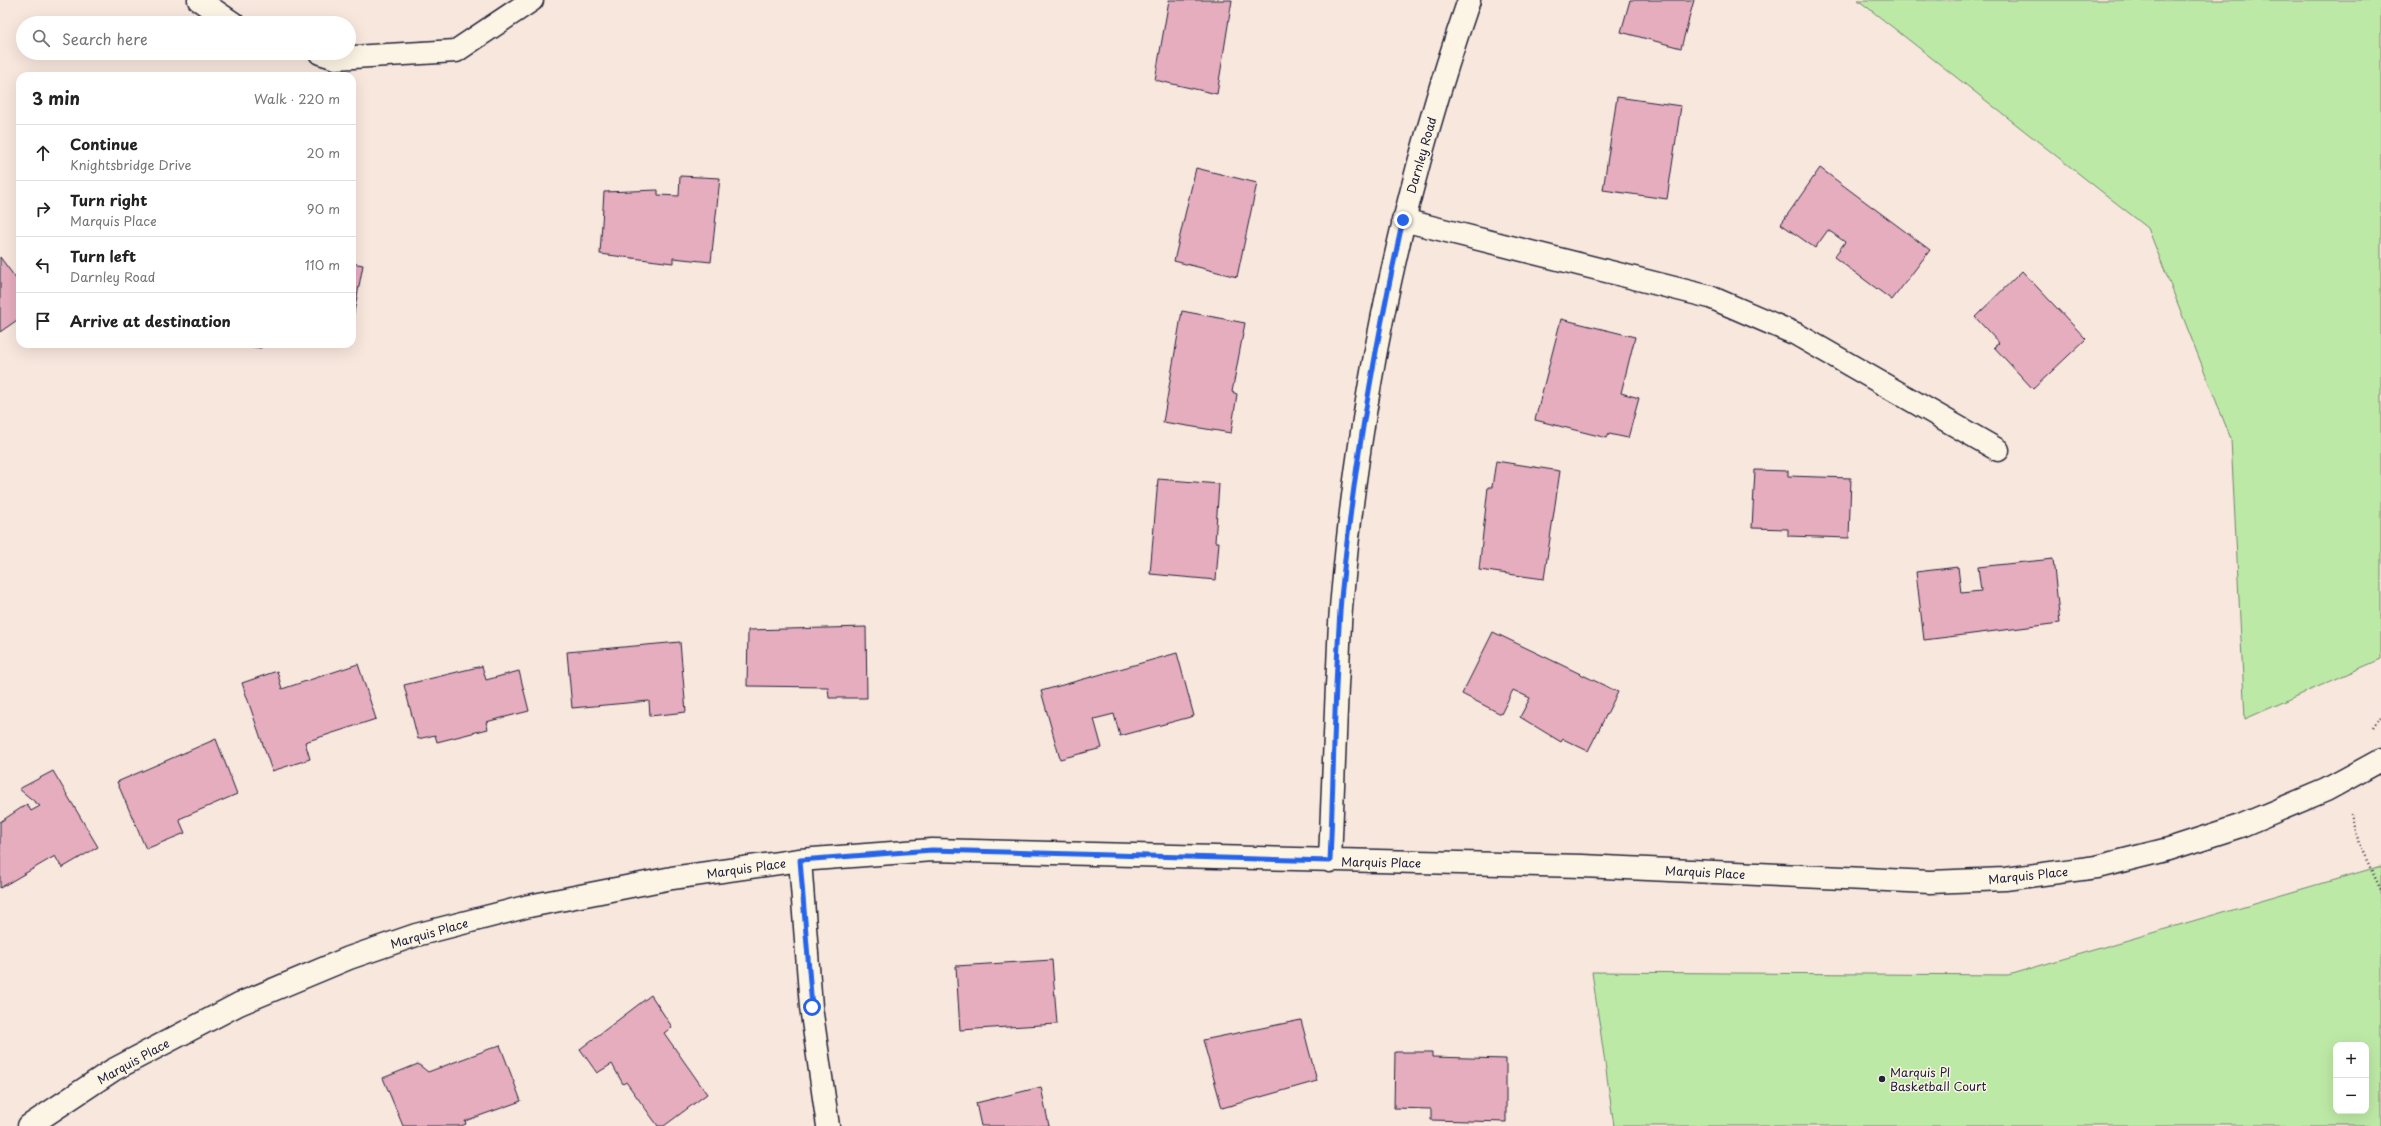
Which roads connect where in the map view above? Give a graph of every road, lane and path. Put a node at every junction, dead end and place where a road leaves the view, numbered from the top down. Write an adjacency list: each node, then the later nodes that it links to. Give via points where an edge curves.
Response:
1 (199, 0): 4 (street)
2 (532, 0): 5 (street, via 456,51)
3 (1469, 0): 6 (street, Darnley Road, via 1447,64)
4 (223, 16)
5 (356, 57)
6 (1403, 220): 7 (street, via 1710,297 1796,334); 11 (street, Darnley Road, via 1379,329 1358,448 1341,599)
7 (1998, 450)
8 (2381, 760): 9 (street, Marquis Place)
9 (2344, 780): 11 (street, Marquis Place, via 2240,826 2169,849 2097,867 2005,879 1930,882 1582,866); 12 (path, via 2359,844)
10 (800, 860): 11 (street, Marquis Place, via 932,850); 13 (street, Marquis Place, via 672,878 529,906 416,935 349,958 239,1004 113,1070); 14 (street, via 812,1007)
11 (1330, 861)
12 (2381, 890)
13 (29, 1126)
14 (828, 1126)

